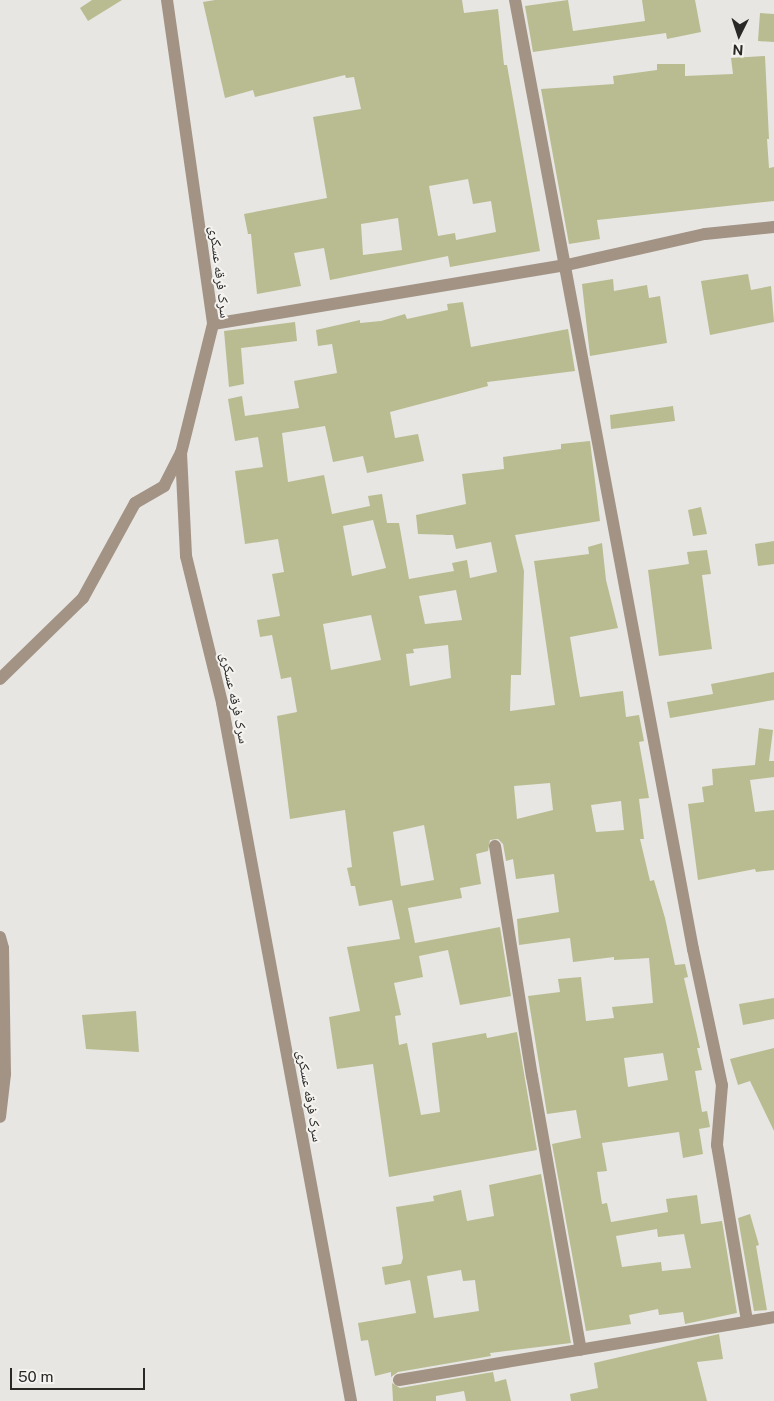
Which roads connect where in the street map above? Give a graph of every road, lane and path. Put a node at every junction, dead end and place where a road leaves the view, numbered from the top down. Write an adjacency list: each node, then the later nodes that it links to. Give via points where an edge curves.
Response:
1 (167, 0): 5 (street, سرک فرقه عسکری)
2 (515, 0): 4 (street)
3 (774, 228): 4 (street, via 705,234)
4 (566, 265): 5 (street); 12 (street, via 693,948 722,1085 717,1145)
5 (213, 324): 6 (street, سرک فرقه عسکری)
6 (182, 453): 7 (street, via 164,486 135,503 83,598); 15 (street, سرک فرقه عسکری, via 186,556 222,703)
7 (0, 679)
8 (495, 846): 13 (street)
9 (0, 937): 10 (street, via 3,948 5,1074)
10 (0, 1117)
11 (774, 1317): 12 (street)
12 (746, 1321): 13 (street)
13 (581, 1350): 14 (street)
14 (399, 1380)
15 (350, 1401)

